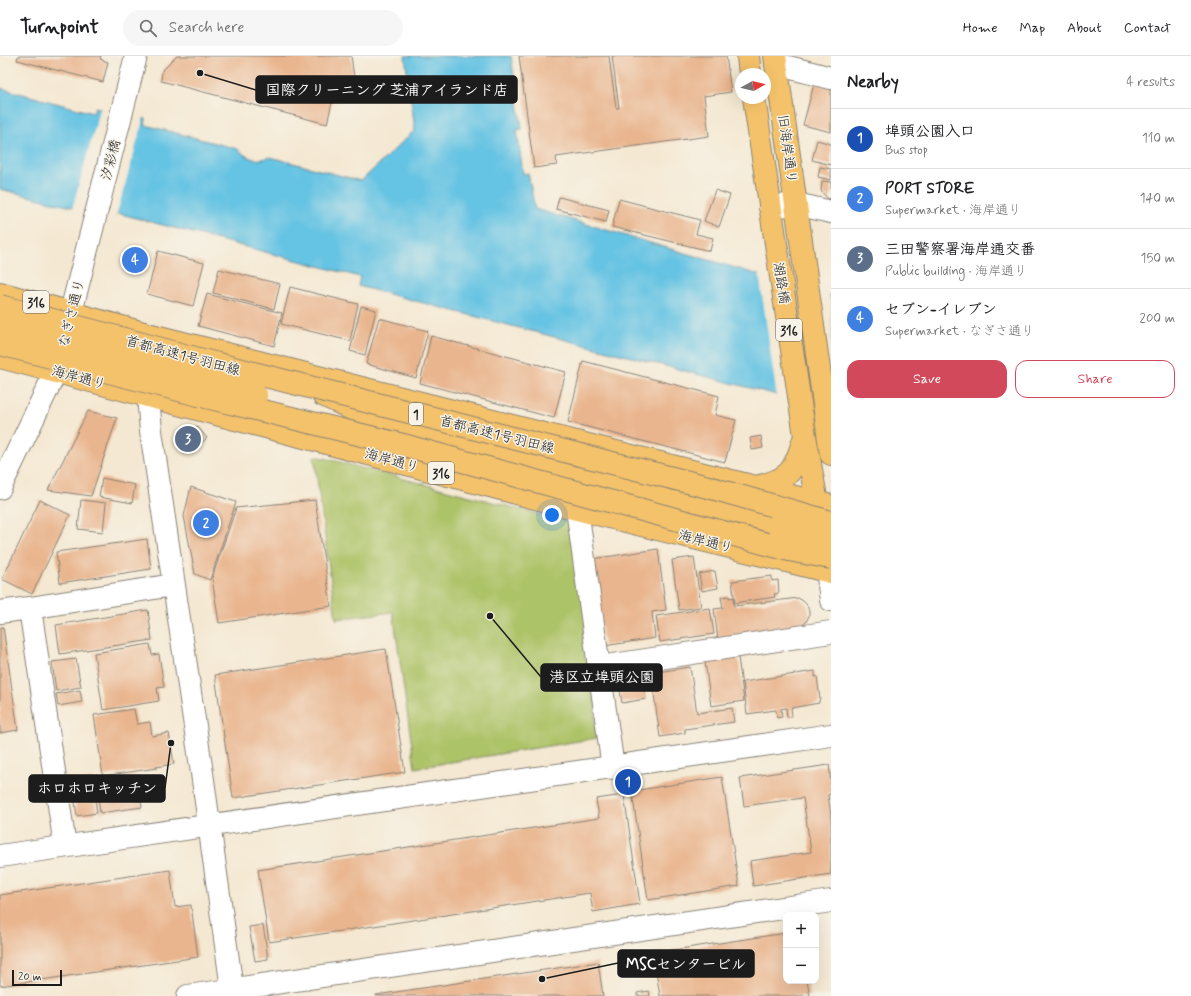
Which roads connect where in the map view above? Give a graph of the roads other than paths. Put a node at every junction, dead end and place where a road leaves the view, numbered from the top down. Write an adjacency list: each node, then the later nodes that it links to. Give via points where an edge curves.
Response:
1 (136, 56): 10 (street, 汐彩橋)
2 (748, 56): 4 (main road)
3 (775, 60): 5 (street); 7 (main road, 旧海岸通り / 316)
4 (749, 68)
5 (831, 78)
6 (755, 104): 8 (main road, 旧海岸通り / 316)
7 (796, 204): 8 (street); 9 (street); 12 (main road, 旧海岸通り / 316)
8 (770, 207): 11 (main road, 旧海岸通り / 316)
9 (831, 212)
10 (94, 222): 15 (street, なぎさ通り)
11 (774, 235): 23 (main road, 潮路橋 / 316)
12 (801, 243): 25 (main road, 潮路橋 / 316)
13 (0, 292): 15 (main road, 316)
14 (0, 306): 30 (main road, 首都高速1号羽田線 / 1, bridge, via 214,364 708,487)
15 (71, 312): 17 (main road, 316); 21 (street, なぎさ通り)
16 (0, 324): 24 (main road, bridge, via 205,378)
17 (151, 335): 20 (main road, 316); 22 (street)
18 (0, 344): 24 (main road, bridge)
19 (0, 357): 21 (main road, 海岸通り / 316)
20 (250, 360): 26 (main road, 316); 31 (main road, bridge, via 358,412 769,523)
21 (56, 372): 22 (main road, 海岸通り / 316); 27 (street, なぎさ通り)
22 (148, 396): 29 (main road, 海岸通り / 316); 33 (street)
23 (804, 431): 26 (main road, via 799,454 788,474 770,484); 28 (main road, 316)
24 (407, 446): 32 (main road, bridge, via 789,550)
25 (831, 454)
26 (756, 487): 28 (main road, 316)
27 (0, 488)
28 (824, 505): 32 (street)
29 (577, 508): 32 (main road, 海岸通り / 316); 38 (street)
30 (831, 522)
31 (831, 537)
32 (830, 567): 34 (street)
33 (173, 585): 35 (street); 41 (street)
34 (831, 600)
35 (30, 608): 36 (street); 42 (street)
36 (0, 612)
37 (831, 632): 38 (street)
38 (600, 667): 40 (street)
39 (831, 735): 40 (street)
40 (613, 768): 41 (street)
41 (209, 826): 42 (street); 45 (street)
42 (65, 846): 43 (street)
43 (0, 856)
44 (831, 901): 45 (street)
45 (233, 993): 46 (street)
46 (188, 996)

